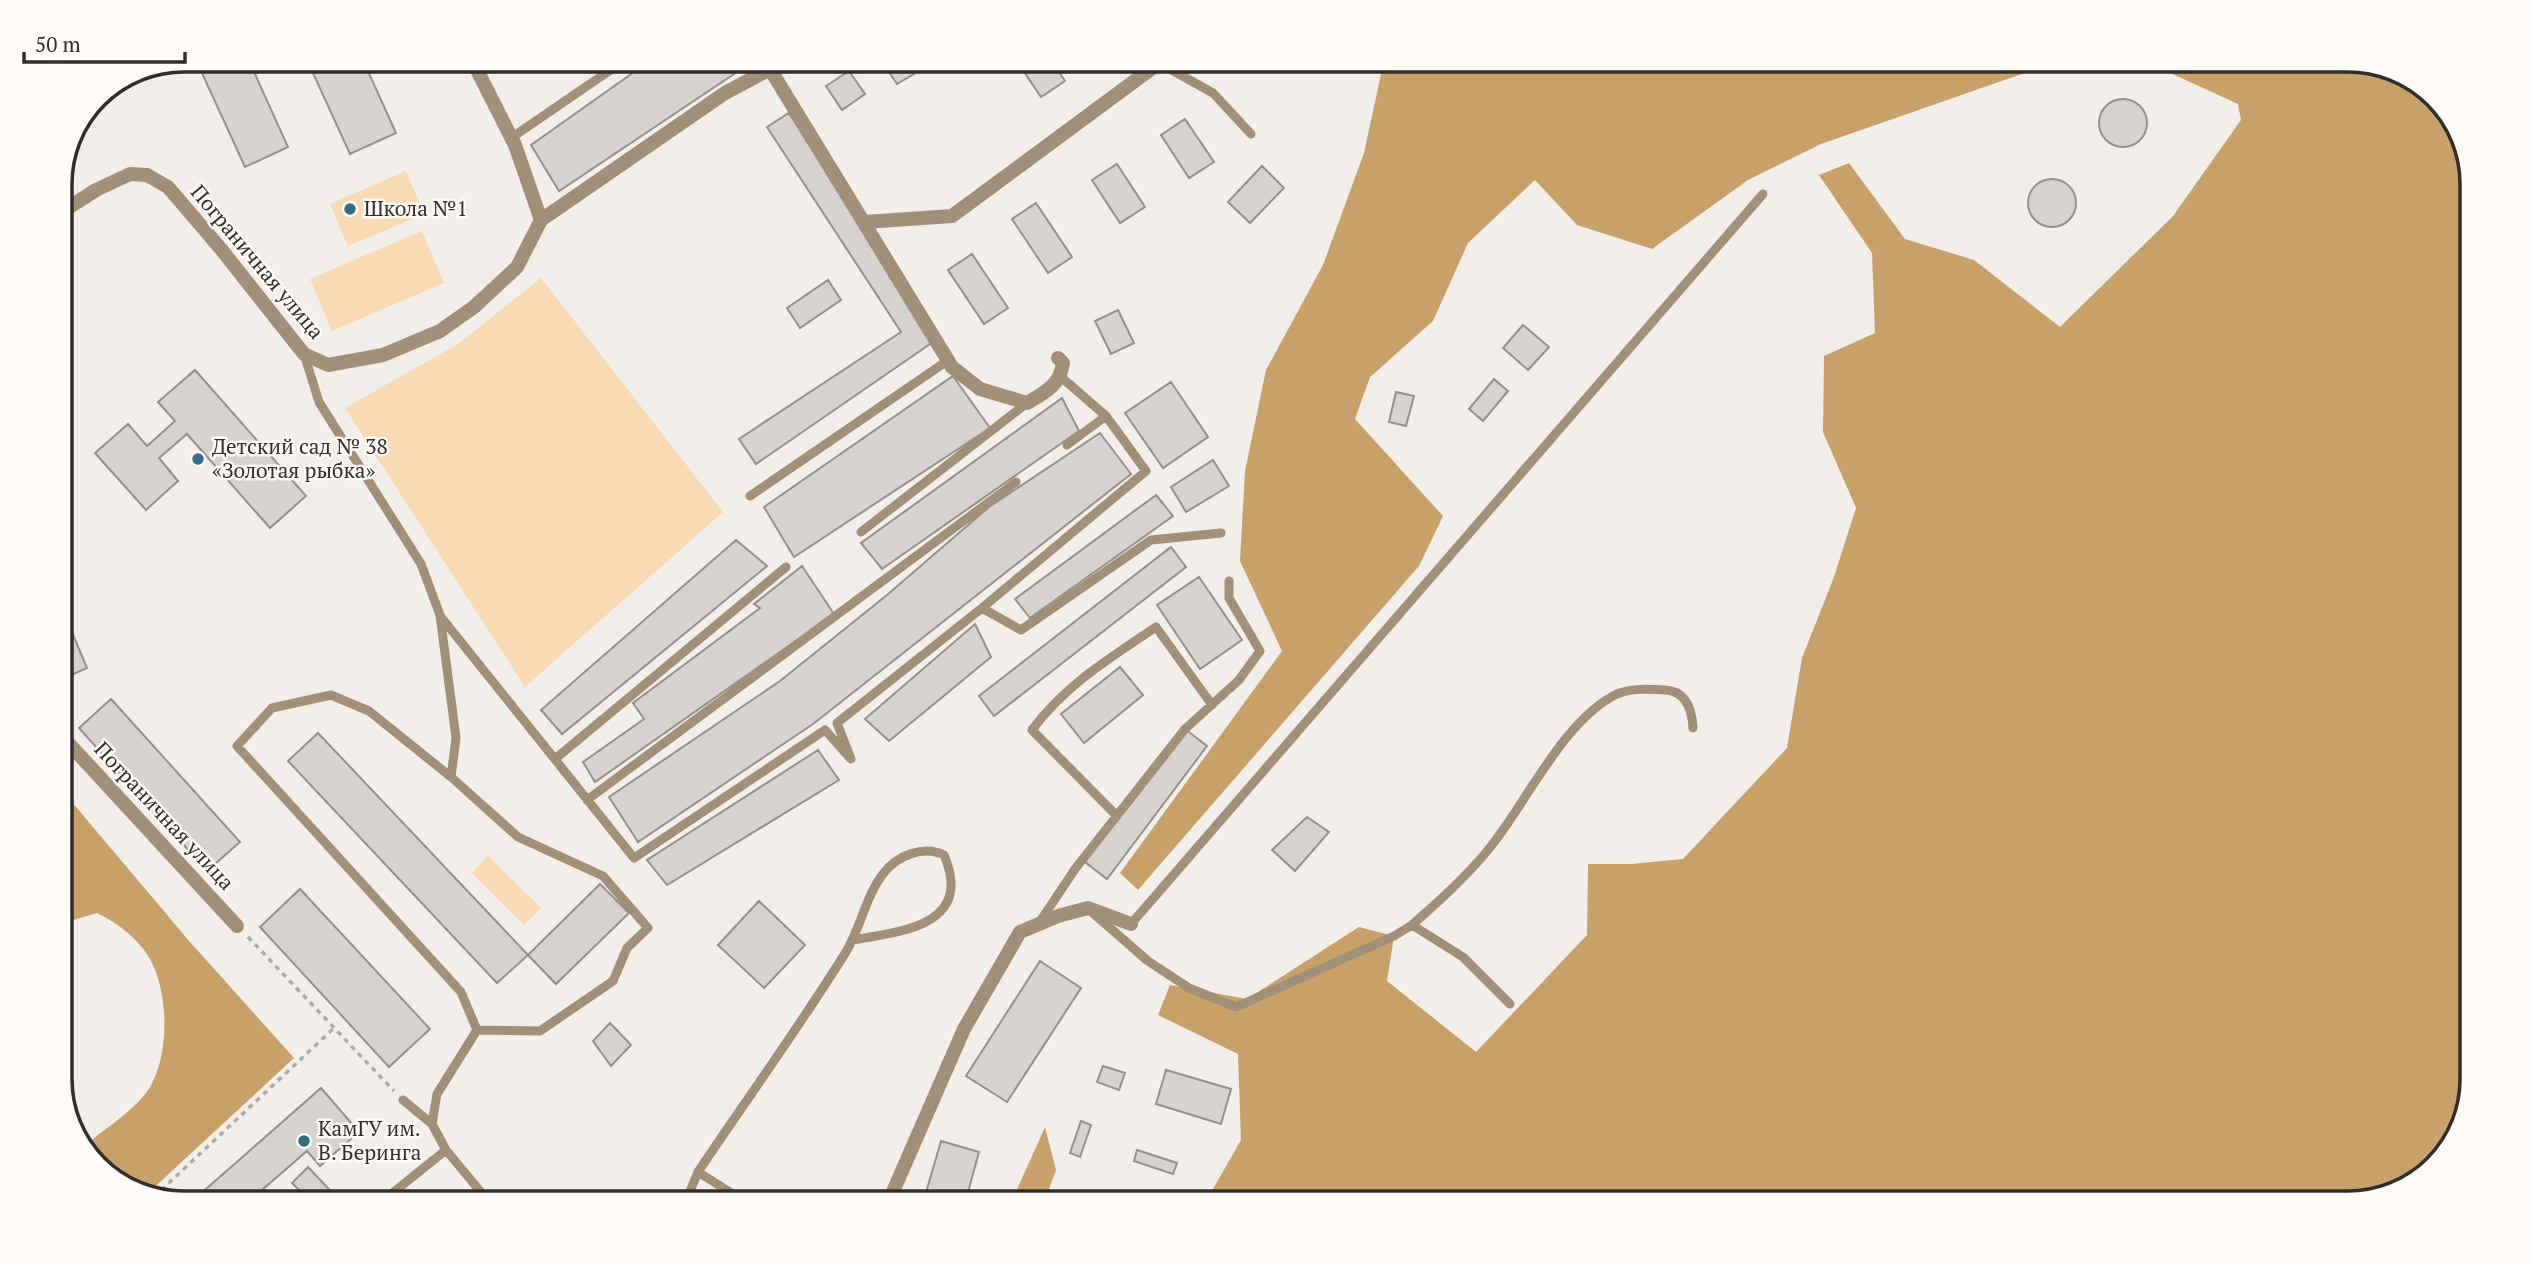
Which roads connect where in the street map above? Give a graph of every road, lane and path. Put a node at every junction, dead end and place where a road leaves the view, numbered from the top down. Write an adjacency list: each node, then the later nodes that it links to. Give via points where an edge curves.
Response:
1 (478, 72): 8 (street)
2 (607, 72): 8 (lane)
3 (764, 72): 11 (street, via 726,93)
4 (772, 72): 12 (street)
5 (1143, 72): 12 (street, via 952,216)
6 (1177, 72): 7 (lane, via 1213,93)
7 (1251, 134)
8 (511, 138): 11 (street)
9 (1763, 194): 36 (lane)
10 (72, 205): 13 (street, Пограничная улица, via 130,174 147,175 168,187)
11 (541, 220): 13 (street, Пограничная улица, via 517,267 440,331 383,355 328,365)
12 (866, 222): 15 (street)
13 (303, 354): 27 (lane, via 318,402 421,565)
14 (1058, 358): 16 (street, via 1063,363)
15 (947, 360): 17 (street, via 980,389); 21 (lane)
16 (1061, 377): 17 (street); 18 (lane)
17 (1027, 403): 22 (lane)
18 (1106, 416): 19 (lane); 26 (lane, via 1146,471)
19 (1068, 445)
20 (1016, 482): 33 (lane)
21 (750, 496)
22 (861, 532)
23 (1221, 533): 26 (lane, via 1151,540 1021,630)
24 (786, 567): 31 (lane)
25 (1230, 581): 28 (lane, via 1229,598 1260,651 1239,680)
26 (982, 608): 33 (lane, via 837,723 851,759 825,730 634,859)
27 (440, 615): 31 (lane); 32 (lane, via 456,738)
28 (1212, 705): 34 (lane, via 1185,729); 34 (lane, via 1156,627 1049,706 1032,730)
29 (1693, 728): 38 (lane, via 1686,700 1674,691 1630,690 1608,700 1553,754 1503,832 1466,877)
30 (72, 747): 39 (street, Пограничная улица)
31 (555, 759): 33 (lane)
32 (451, 777): 43 (lane, via 518,837 603,876 648,928 627,947 612,981 540,1031); 43 (lane, via 369,711 331,695 272,708 237,746 461,992)
33 (587, 800)
34 (1117, 816): 37 (lane)
35 (1088, 908): 36 (street); 37 (street); 38 (lane, via 1147,961 1189,988 1236,1007)
36 (1131, 924)
37 (1038, 925): 53 (street, via 1020,932 964,1029)
38 (1412, 925): 41 (lane, via 1463,957)
39 (237, 926): 42 (path)
40 (852, 940): 40 (lane, via 907,932 942,911 951,892 952,873 944,855 932,849 914,852 884,873); 47 (lane)
41 (1510, 1004)
42 (334, 1028): 44 (path); 48 (path)
43 (477, 1030): 45 (lane, via 437,1094)
44 (403, 1100): 45 (lane)
45 (432, 1124): 46 (lane)
46 (446, 1150): 49 (lane); 50 (lane)
47 (698, 1172): 51 (lane); 52 (lane)
48 (162, 1189)
49 (395, 1191)
50 (480, 1191)
51 (690, 1191)
52 (728, 1191)
53 (893, 1191)

